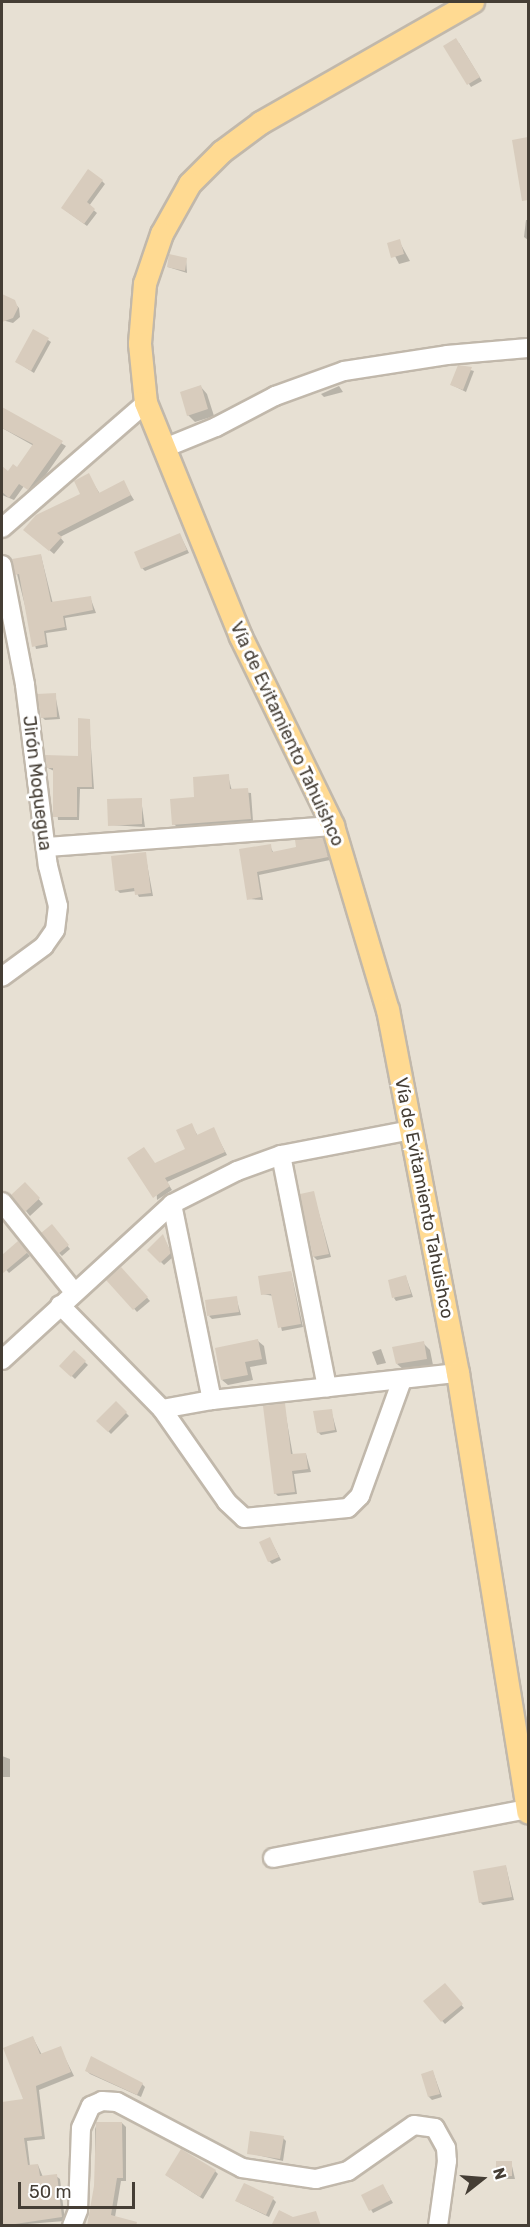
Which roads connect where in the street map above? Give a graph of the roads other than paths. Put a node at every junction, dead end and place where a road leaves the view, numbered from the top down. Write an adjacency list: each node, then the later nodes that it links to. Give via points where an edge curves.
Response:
1 (473, 2): 3 (main road, Vía de Evitamiento Tahuishco, via 261,123 222,152 190,184 162,234 145,284 140,344)
2 (528, 348): 4 (street, via 447,355 344,371 274,396 216,427)
3 (146, 403): 4 (main road, Vía de Evitamiento Tahuishco); 5 (street)
4 (167, 447): 7 (main road, Vía de Evitamiento Tahuishco, via 241,637)
5 (2, 528)
6 (2, 565): 8 (street, Jirón Moquegua, via 25,686)
7 (333, 826): 8 (street); 10 (main road, Vía de Evitamiento Tahuishco, via 388,1010)
8 (46, 847): 9 (street, Jirón Moquegua, via 58,906 55,930 44,946)
9 (2, 977)
10 (411, 1130): 11 (street); 17 (main road, Vía de Evitamiento Tahuishco)
11 (281, 1155): 13 (street, via 237,1171); 19 (street)
12 (2, 1202): 14 (street)
13 (172, 1204): 14 (street); 20 (street)
14 (74, 1292): 15 (street)
15 (60, 1305): 16 (street); 21 (street)
16 (2, 1360)
17 (458, 1373): 18 (street); 22 (main road, Vía de Evitamiento Tahuishco)
18 (402, 1380): 19 (street); 21 (street, via 360,1496 348,1508 244,1518 226,1502)
19 (327, 1388): 20 (street)
20 (212, 1400): 21 (street)
21 (162, 1409)
22 (528, 1810): 23 (street)
23 (273, 1858)
24 (72, 2226): 25 (street, via 78,2210 81,2128 91,2106 117,2102 242,2168 316,2179 348,2171 402,2131 426,2125 435,2128 446,2148)
25 (438, 2226)

